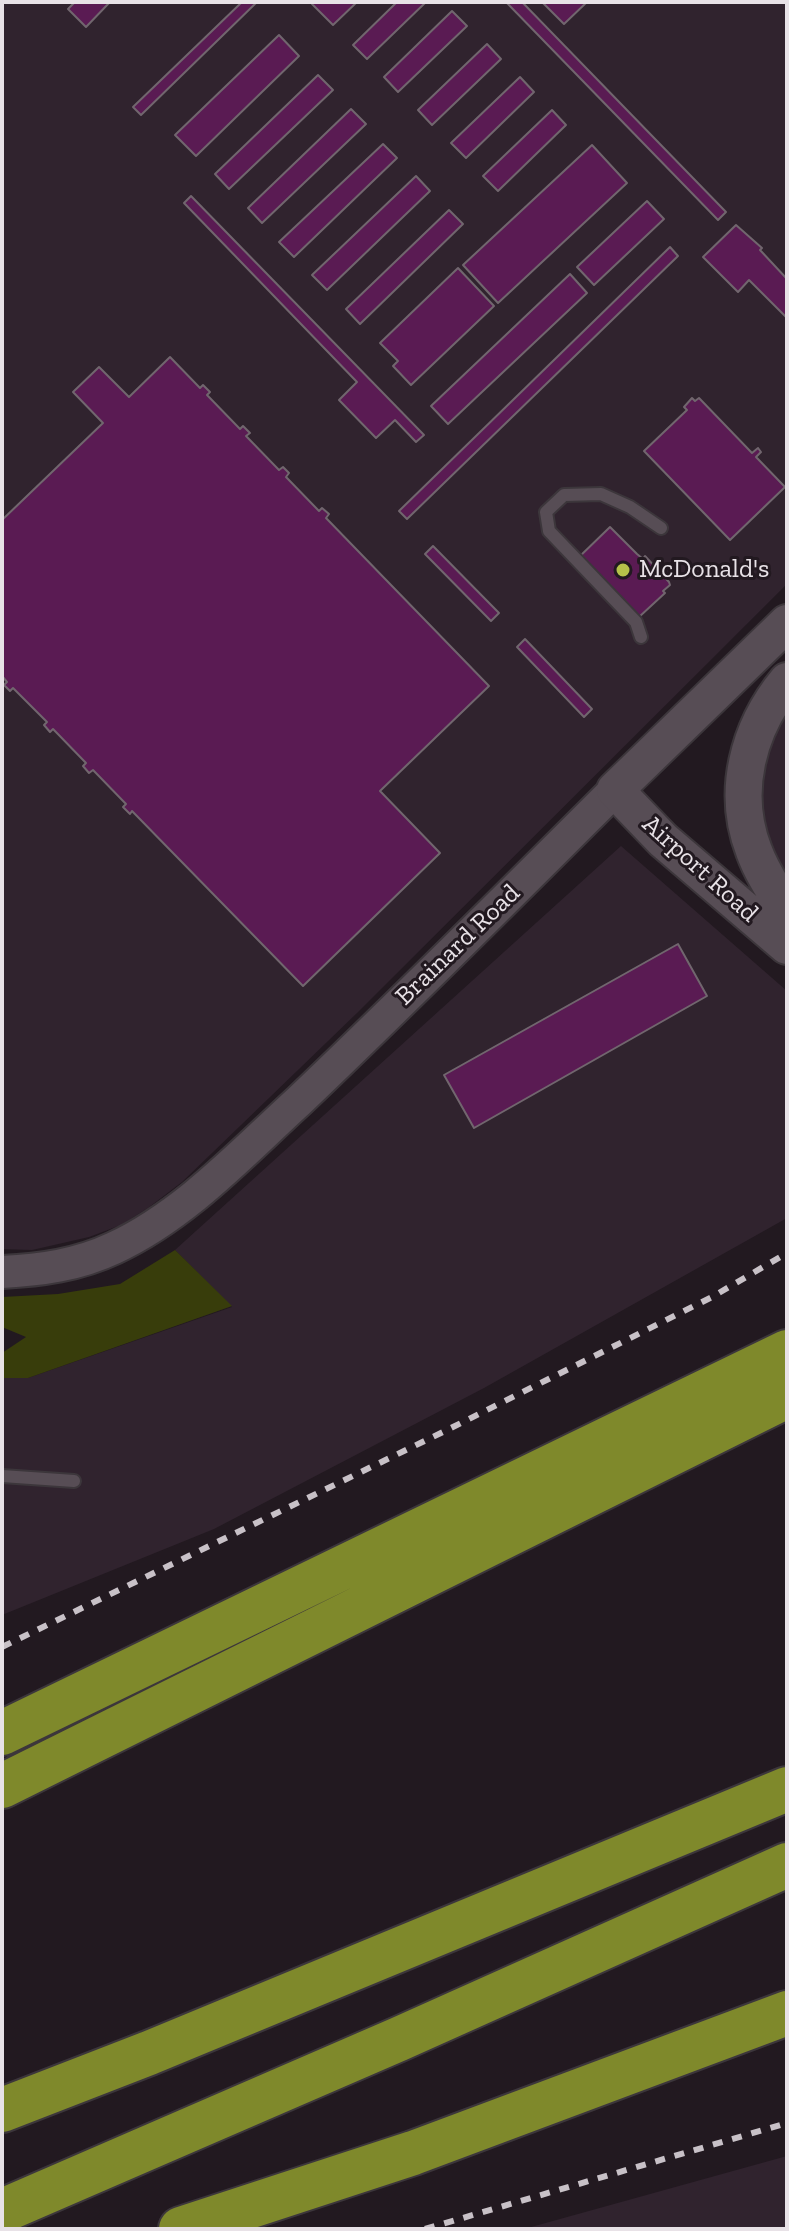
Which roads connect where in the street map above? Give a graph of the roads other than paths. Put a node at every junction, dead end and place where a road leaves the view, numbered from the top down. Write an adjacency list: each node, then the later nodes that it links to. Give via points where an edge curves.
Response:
1 (661, 528): 3 (lane, via 601,494 564,495 546,512 549,531 636,622)
2 (787, 623): 5 (main road, Brainard Road)
3 (641, 637)
4 (787, 681): 6 (main road, via 756,730 743,792 752,848)
5 (615, 790): 7 (main road, Airport Road, via 663,840); 8 (street, Brainard Road, via 347,1054 221,1173 166,1217 114,1248 54,1269)
6 (787, 911)
7 (787, 946)
8 (2, 1272)
9 (787, 1352): 13 (highway)
10 (787, 1396): 14 (highway)
11 (2, 1476): 12 (lane)
12 (74, 1481)
13 (2, 1733)
14 (2, 1786)
15 (787, 1789): 18 (highway)
16 (787, 1865): 17 (highway)
17 (659, 1922): 22 (highway, via 494,1972); 23 (highway)
18 (328, 1977): 20 (highway); 21 (highway, via 219,2054)
19 (787, 2013): 24 (highway, via 413,2153)
20 (2, 2110)
21 (2, 2139)
22 (2, 2181)
23 (2, 2211)
24 (181, 2229)

